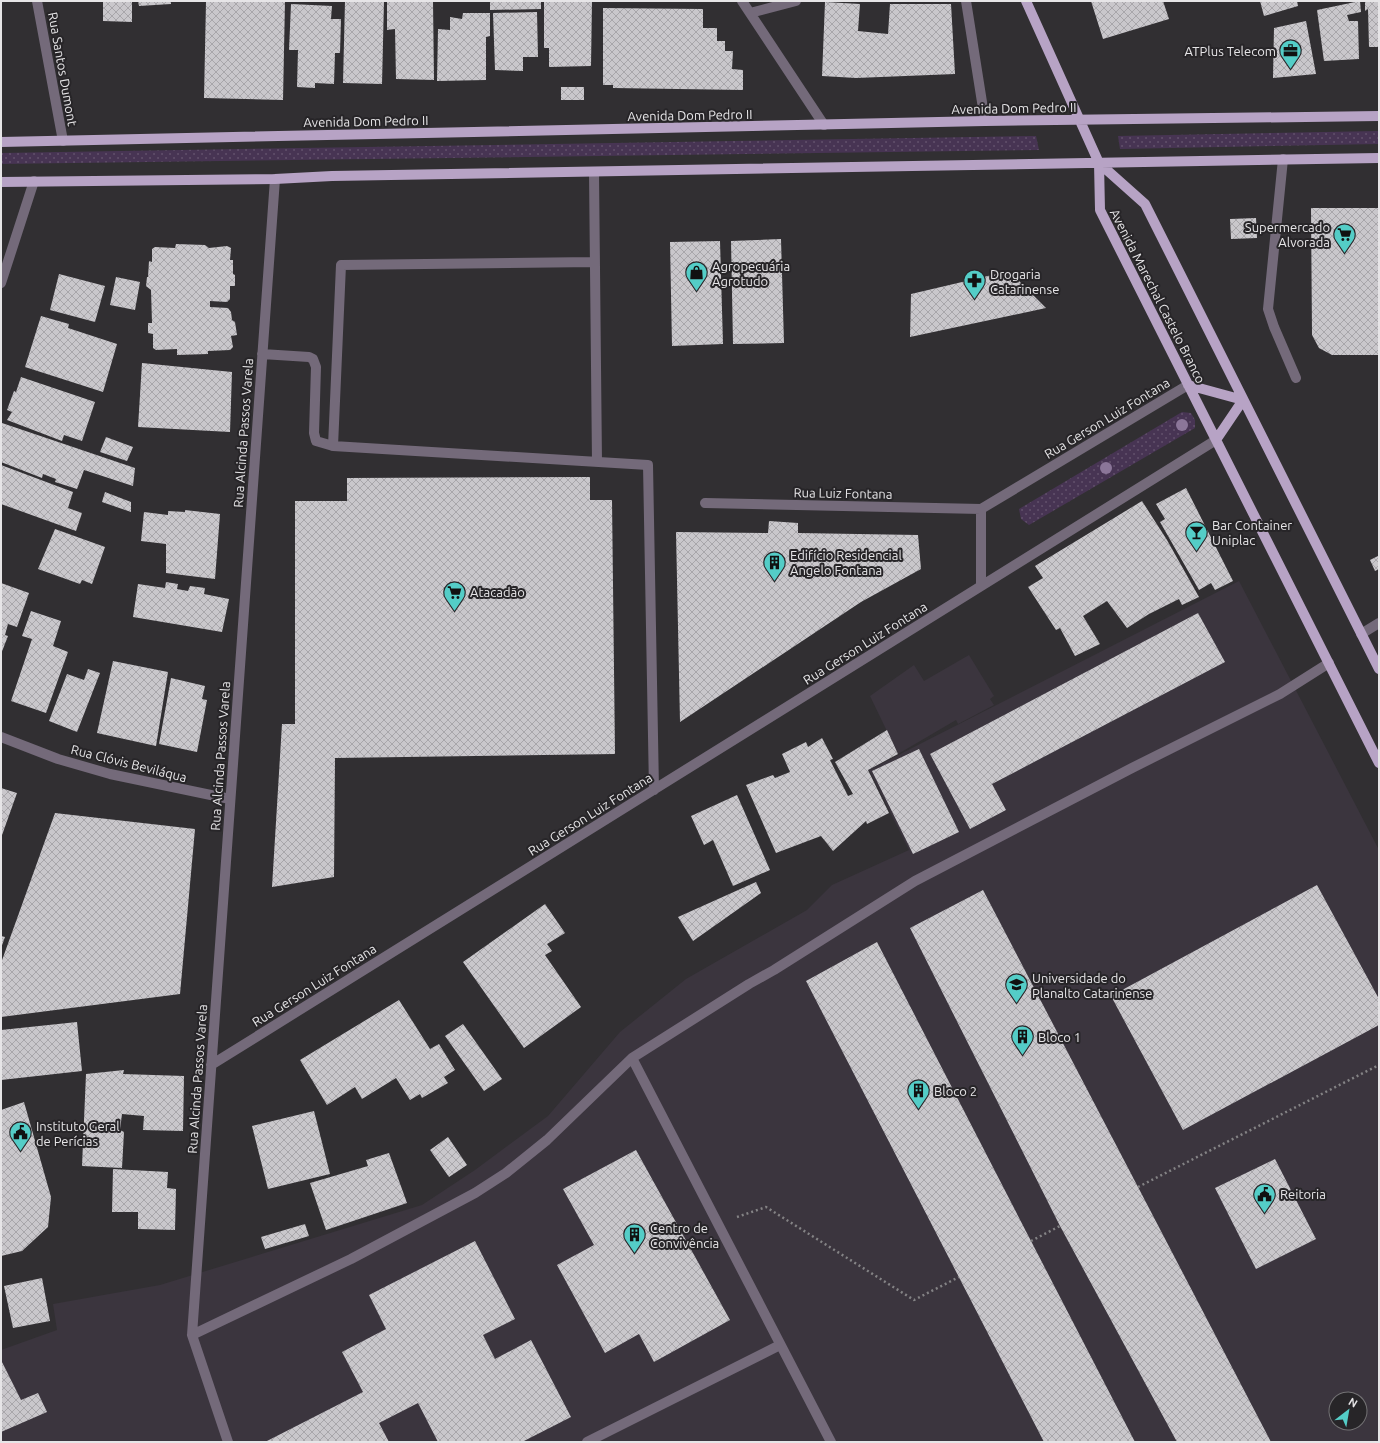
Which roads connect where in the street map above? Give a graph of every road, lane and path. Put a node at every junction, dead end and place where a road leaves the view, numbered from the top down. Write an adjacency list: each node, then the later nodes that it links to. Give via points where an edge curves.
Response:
1 (37, 1): 11 (street, Rua Santos Dumont)
2 (742, 1): 6 (street)
3 (796, 1): 6 (street)
4 (966, 1): 9 (street)
5 (1026, 1): 8 (main road)
6 (750, 13): 10 (street)
7 (1379, 116): 8 (main road, Avenida Dom Pedro II)
8 (1080, 121): 9 (main road, Avenida Dom Pedro II); 15 (main road)
9 (985, 122): 10 (main road, Avenida Dom Pedro II)
10 (824, 125): 11 (main road, Avenida Dom Pedro II)
11 (63, 141): 12 (main road, Avenida Dom Pedro II)
12 (1, 142)
13 (1379, 158): 14 (main road)
14 (1283, 159): 15 (main road); 23 (street, via 1268,308)
15 (1099, 163): 16 (main road); 24 (main road, Avenida Marechal Castelo Branco, via 1100,210); 25 (main road, Avenida Marechal Castelo Branco, via 1145,204)
16 (594, 172): 17 (main road); 20 (street)
17 (275, 179): 18 (main road); 22 (street, Rua Alcinda Passos Varela)
18 (34, 181): 19 (main road); 21 (street)
19 (1, 182)
20 (595, 262): 27 (street, via 341,265); 28 (street)
21 (1, 283)
22 (262, 354): 27 (street, via 312,359 316,367 314,433 316,440); 39 (street, Rua Alcinda Passos Varela)
23 (1296, 378)
24 (1188, 385): 25 (main road); 26 (main road, Avenida Marechal Castelo Branco); 30 (street, Rua Gerson Luiz Fontana)
25 (1243, 400): 26 (main road); 33 (main road, Avenida Marechal Castelo Branco)
26 (1216, 440): 31 (street, Rua Gerson Luiz Fontana); 34 (main road, Avenida Marechal Castelo Branco)
27 (333, 446): 28 (street)
28 (597, 462): 38 (street, via 648,464)
29 (705, 503): 30 (street, Rua Luiz Fontana)
30 (981, 509): 31 (street)
31 (982, 585): 38 (street, Rua Gerson Luiz Fontana)
32 (1379, 623): 33 (street)
33 (1361, 634): 35 (main road, Avenida Marechal Castelo Branco)
34 (1328, 663): 37 (main road, Avenida Marechal Castelo Branco); 40 (street, via 1280,694 915,881)
35 (1379, 669)
36 (1, 737): 39 (street, Rua Clóvis Beviláqua, via 58,759 110,774)
37 (1379, 763)
38 (654, 790): 41 (street, Rua Gerson Luiz Fontana)
39 (230, 799): 41 (street, Rua Alcinda Passos Varela)
40 (632, 1058): 44 (street); 48 (street, via 547,1140 506,1173 475,1193 351,1259)
41 (211, 1064): 48 (street, Rua Alcinda Passos Varela)
42 (1379, 1065): 43 (path)
43 (1138, 1187)
44 (718, 1224): 47 (path, via 766,1207 914,1300); 49 (street)
45 (1060, 1226): 46 (path)
46 (1031, 1241)
47 (959, 1277)
48 (192, 1335): 50 (street)
49 (780, 1345): 51 (street); 52 (street)
50 (228, 1442)
51 (587, 1442)
52 (831, 1442)

